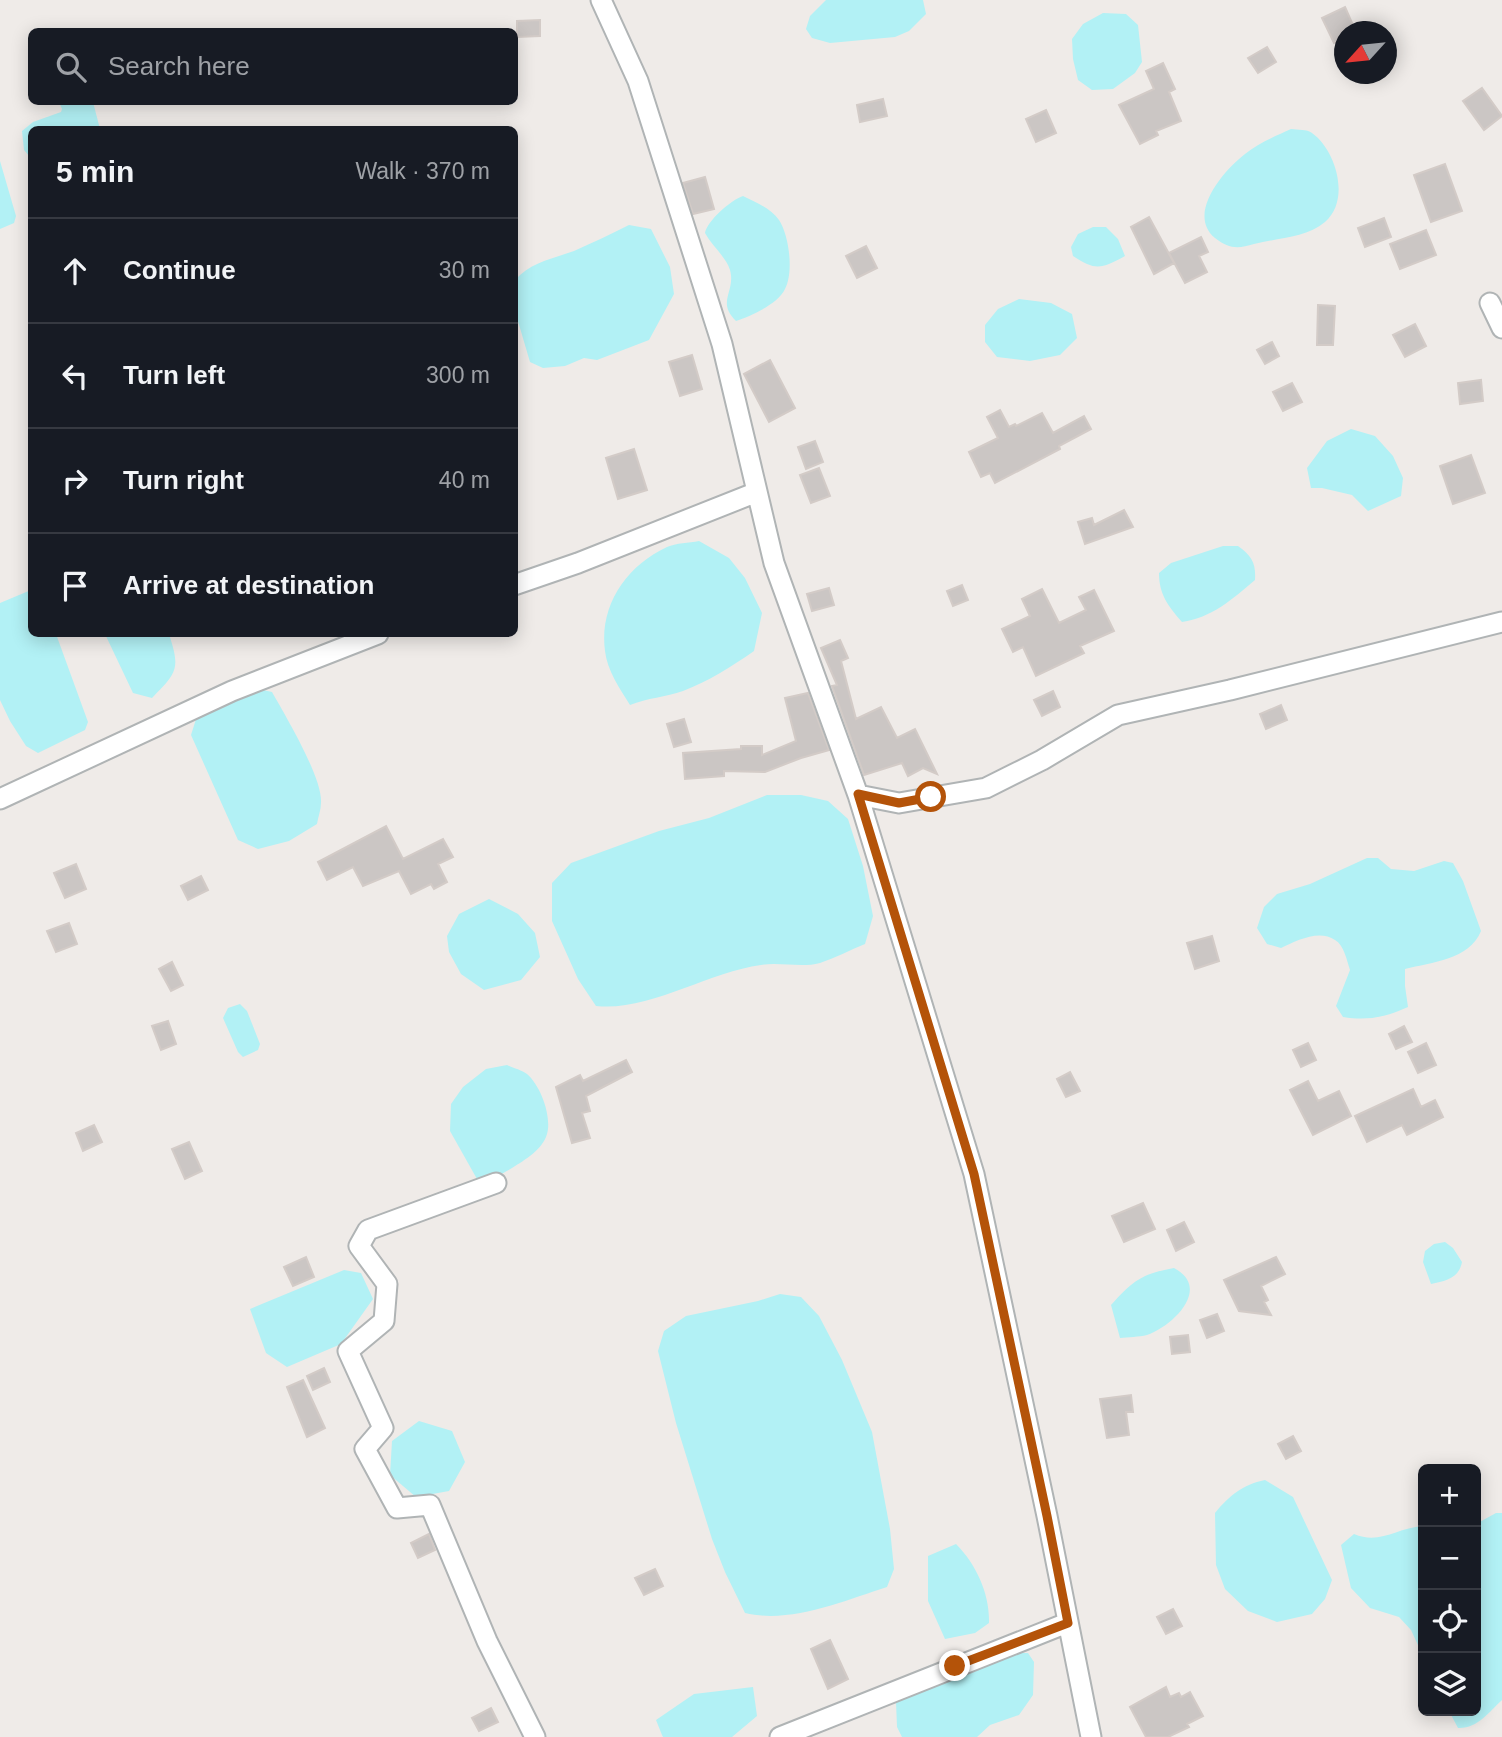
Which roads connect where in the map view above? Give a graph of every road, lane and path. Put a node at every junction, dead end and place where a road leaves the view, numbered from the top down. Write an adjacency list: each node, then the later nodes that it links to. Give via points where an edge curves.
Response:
1 (601, 0): 4 (street, via 638,81 722,344)
2 (1490, 303): 3 (street)
3 (1502, 328)
4 (757, 492): 5 (street); 8 (street, via 774,563)
5 (518, 584)
6 (1502, 622): 8 (street, via 1118,715 986,788 899,803)
7 (371, 637): 9 (street, via 232,691)
8 (858, 794): 11 (street, via 974,1174)
9 (0, 799)
10 (496, 1183): 12 (street, via 368,1230 359,1247 387,1284 384,1321 348,1351 383,1429 365,1449 397,1508 430,1505)
11 (1068, 1623): 13 (street); 14 (street)
12 (535, 1737)
13 (780, 1737)
14 (1091, 1737)

